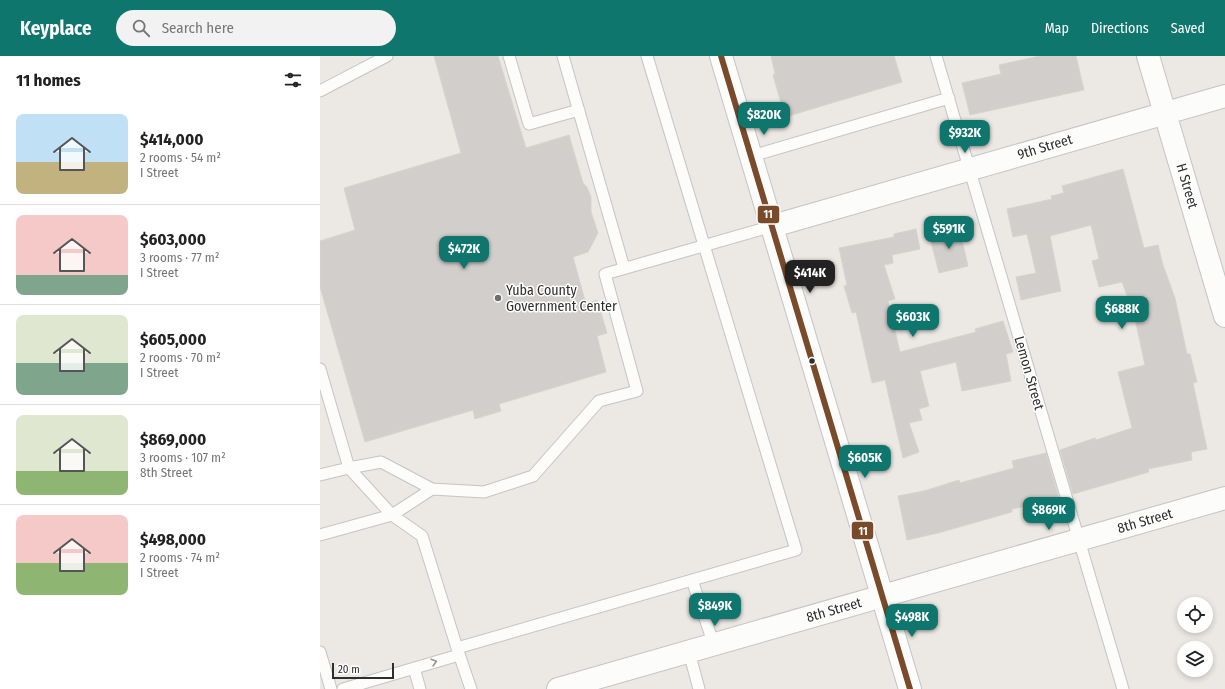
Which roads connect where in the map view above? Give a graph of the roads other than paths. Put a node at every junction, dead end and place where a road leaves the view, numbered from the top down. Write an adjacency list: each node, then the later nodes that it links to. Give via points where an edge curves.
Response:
1 (388, 56): 8 (lane)
2 (509, 56): 11 (lane, via 530,124)
3 (563, 56): 11 (lane)
4 (647, 56): 16 (lane)
5 (722, 56): 13 (street)
6 (936, 56): 10 (lane, Lemon Street)
7 (1148, 56): 12 (street, H Street)
8 (320, 91)
9 (1225, 96): 12 (street, 9th Street)
10 (949, 98): 13 (lane); 14 (lane, Lemon Street)
11 (578, 110): 17 (lane)
12 (1165, 113): 14 (street, 9th Street); 18 (street, H Street)
13 (752, 156): 15 (street)
14 (970, 170): 15 (street, 9th Street); 26 (lane, Lemon Street)
15 (773, 226): 16 (lane); 28 (street)
16 (704, 244): 17 (lane); 27 (lane, via 796,550)
17 (624, 268): 22 (lane, via 604,274 637,391 599,401 533,476 484,492)
18 (1225, 316)
19 (320, 369): 20 (lane)
20 (349, 468): 21 (lane); 22 (lane, via 381,462); 24 (lane)
21 (320, 476)
22 (432, 488): 24 (lane)
23 (1225, 498): 26 (street, 8th Street)
24 (392, 514): 25 (lane); 30 (lane, via 422,536)
25 (320, 535)
26 (1078, 540): 28 (street, 8th Street); 41 (lane, Lemon Street)
27 (692, 580): 29 (lane); 30 (lane)
28 (882, 597): 29 (street, 8th Street); 40 (street)
29 (714, 644): 32 (street, 8th Street)
30 (458, 651): 33 (lane, one-way to 30); 37 (lane)
31 (320, 652): 34 (lane)
32 (689, 652): 38 (street, 8th Street); 39 (lane)
33 (414, 668): 35 (lane); 36 (lane)
34 (331, 689)
35 (343, 689)
36 (420, 689)
37 (471, 689)
38 (558, 689)
39 (699, 689)
40 (910, 689)
41 (1123, 689)

